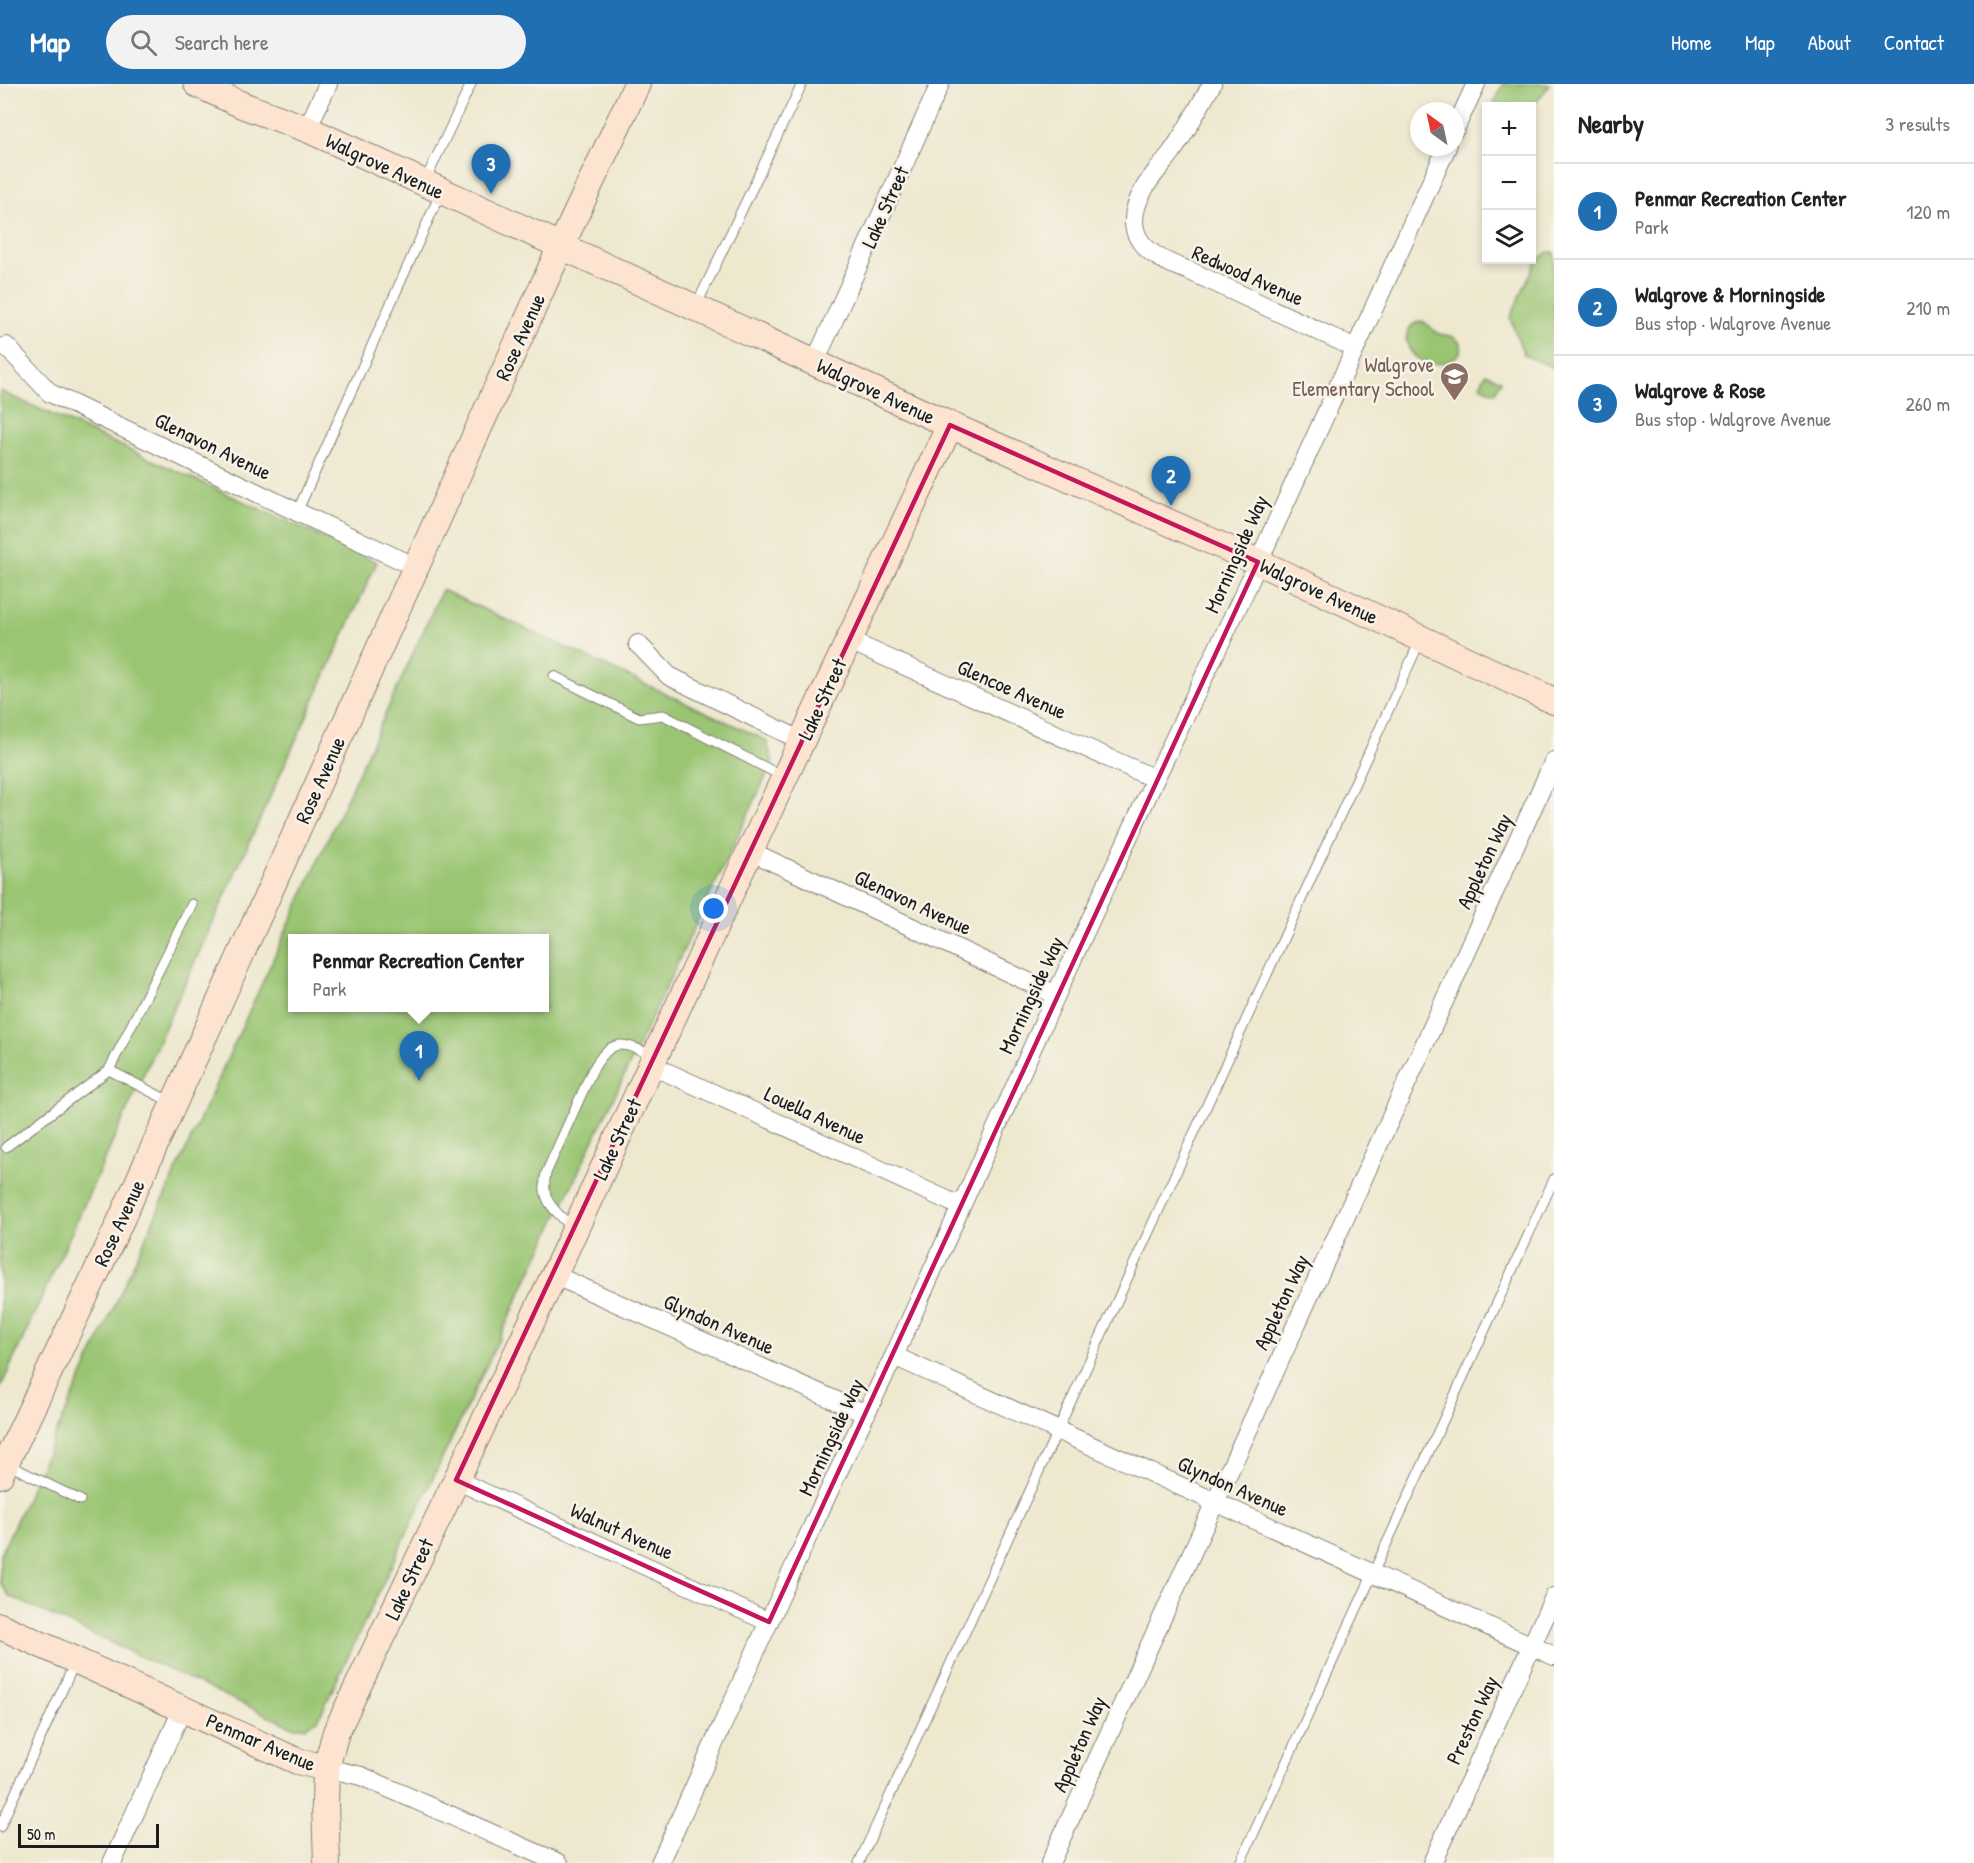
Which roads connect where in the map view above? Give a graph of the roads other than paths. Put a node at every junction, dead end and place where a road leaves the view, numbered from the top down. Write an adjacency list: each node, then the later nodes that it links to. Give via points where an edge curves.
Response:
1 (197, 84): 10 (street, Walgrove Avenue)
2 (328, 84): 10 (street)
3 (471, 84): 12 (lane)
4 (636, 84): 13 (street, Rose Avenue)
5 (802, 84): 14 (lane)
6 (940, 84): 17 (street, Lake Street)
7 (1212, 84): 16 (street, Redwood Avenue, via 1176,145 1145,187 1135,208 1134,229 1145,249 1164,262)
8 (1476, 84): 9 (street)
9 (1464, 110)
10 (307, 129): 12 (street, Walgrove Avenue)
11 (1443, 156): 16 (street, Morningside Way)
12 (433, 188): 13 (street, Walgrove Avenue); 19 (lane)
13 (561, 246): 14 (street, Walgrove Avenue); 21 (street, Rose Avenue)
14 (695, 309): 17 (street, Walgrove Avenue)
15 (6, 346): 19 (street, Glenavon Avenue, via 50,393)
16 (1355, 348): 20 (street, Morningside Way)
17 (815, 362): 18 (street, Walgrove Avenue)
18 (950, 425): 20 (street, Walgrove Avenue); 23 (street, Lake Street)
19 (297, 512): 21 (street, Glenavon Avenue)
20 (1258, 562): 22 (street, Walgrove Avenue); 30 (street, Morningside Way)
21 (416, 567): 36 (street, Rose Avenue)
22 (1421, 639): 26 (street, Walgrove Avenue); 44 (lane)
23 (850, 641): 27 (street, Lake Street); 30 (street, Glencoe Avenue)
24 (638, 645): 27 (street, via 669,676)
25 (554, 676): 29 (lane, via 639,718 663,715)
26 (1554, 701)
27 (802, 741): 29 (street, Lake Street)
28 (1554, 761): 48 (street, Appleton Way)
29 (784, 777): 31 (street, Lake Street)
30 (1155, 779): 33 (street, Morningside Way)
31 (750, 851): 33 (street, Glenavon Avenue); 34 (street, Lake Street)
32 (192, 904): 35 (lane)
33 (1056, 995): 39 (street, Morningside Way)
34 (653, 1061): 39 (street, Louella Avenue); 40 (street, Lake Street); 40 (lane, via 623,1044 601,1056 592,1071 543,1187 554,1211)
35 (109, 1070): 36 (lane); 37 (lane)
36 (174, 1103): 45 (street, Rose Avenue)
37 (6, 1148)
38 (1554, 1179): 49 (lane)
39 (960, 1206): 42 (street, Morningside Way)
40 (575, 1230): 41 (street, Lake Street)
41 (554, 1275): 43 (street, Glyndon Avenue); 46 (street, Lake Street)
42 (894, 1356): 43 (street, Morningside Way); 44 (street, Glyndon Avenue)
43 (866, 1414): 51 (street, Morningside Way)
44 (1057, 1430): 48 (street, Glyndon Avenue); 63 (lane)
45 (3, 1469): 47 (lane)
46 (456, 1480): 51 (street, Walnut Avenue); 57 (street, Lake Street, via 336,1732)
47 (80, 1500)
48 (1215, 1502): 49 (street, Glyndon Avenue); 64 (street, Appleton Way)
49 (1374, 1574): 53 (street, Glyndon Avenue); 65 (lane)
50 (1554, 1597): 53 (street, Preston Way)
51 (770, 1622): 62 (street, Morningside Way)
52 (0, 1626): 55 (street, Penmar Avenue)
53 (1532, 1646): 54 (street, Glyndon Avenue); 66 (street, Preston Way)
54 (1554, 1656)
55 (75, 1661): 56 (street, Penmar Avenue); 58 (lane)
56 (183, 1708): 57 (street, Penmar Avenue, via 297,1761); 59 (street)
57 (326, 1768): 60 (street, Lake Street); 61 (street, Penmar Avenue, via 361,1776)
58 (0, 1827)
59 (112, 1863)
60 (327, 1863)
61 (559, 1863)
62 (660, 1863)
63 (859, 1863)
64 (1050, 1863)
65 (1240, 1863)
66 (1432, 1863)

